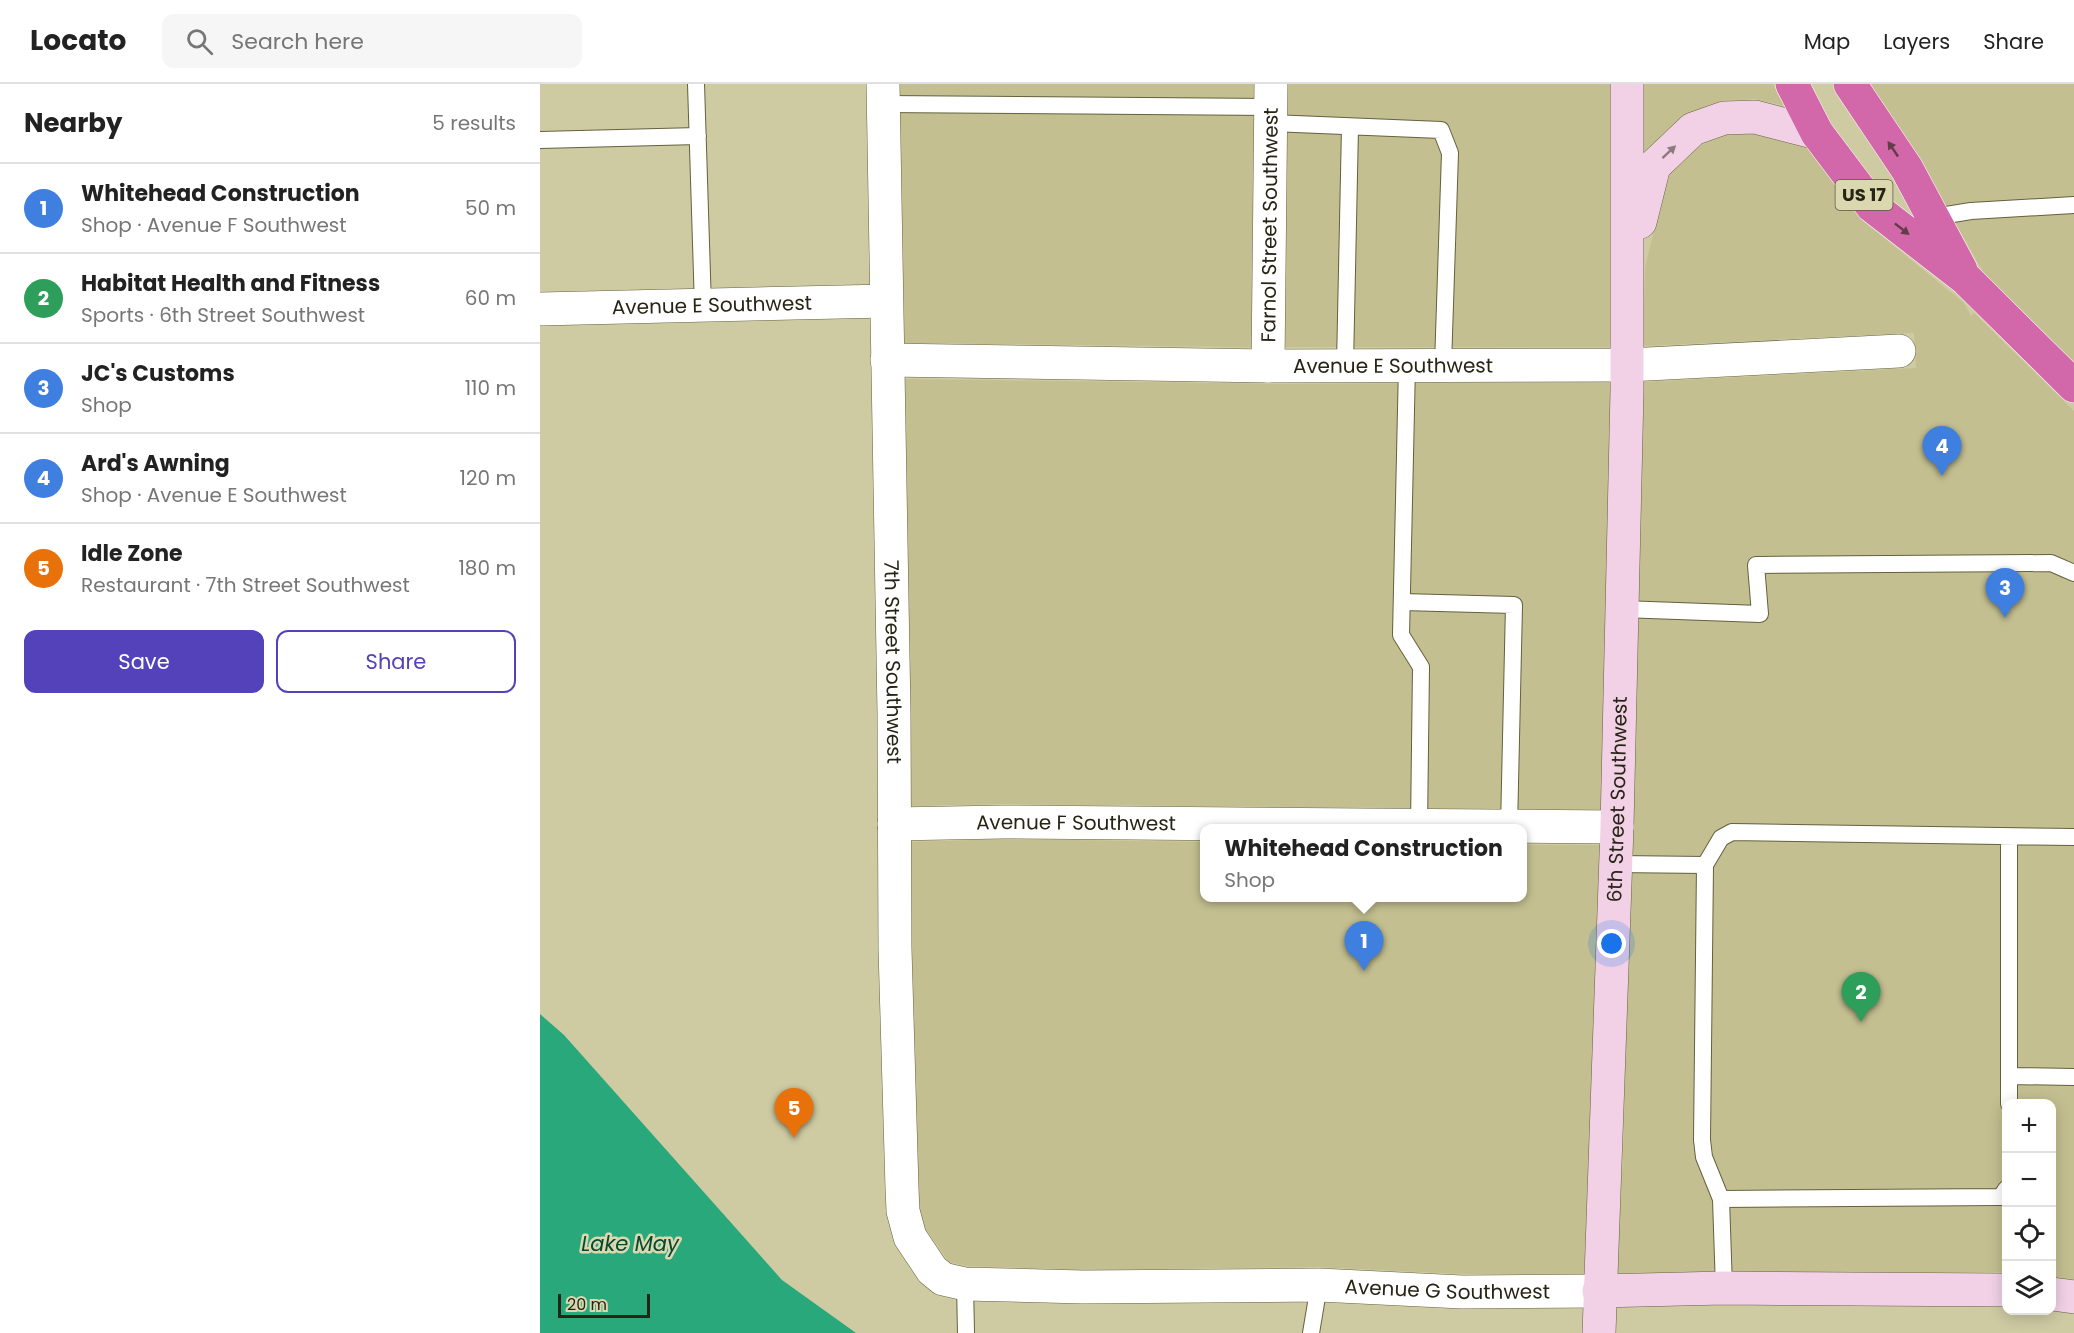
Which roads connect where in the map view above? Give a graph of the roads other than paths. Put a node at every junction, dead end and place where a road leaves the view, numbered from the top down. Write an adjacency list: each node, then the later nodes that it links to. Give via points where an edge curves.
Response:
1 (696, 84): 9 (lane)
2 (1627, 84): 13 (street, 6th Street Southwest)
3 (1792, 84): 8 (highway, US 17)
4 (1850, 84): 12 (highway, US 17, one-way to 4)
5 (883, 94): 6 (lane); 15 (street, 7th Street Southwest)
6 (1271, 105): 7 (lane); 24 (street, Farnol Street Southwest)
7 (1350, 127): 20 (lane); 22 (lane, via 1441,130 1450,153)
8 (1817, 133): 13 (street, 6th Street Southwest, one-way to 8, via 1654,166 1694,129 1724,118 1755,117); 14 (highway, US 17, one-way to 14, via 1872,206)
9 (698, 136): 10 (lane); 16 (lane)
10 (540, 140)
11 (2074, 205): 12 (lane)
12 (1934, 217): 14 (highway, US 17)
13 (1629, 264): 23 (street, 6th Street Southwest)
14 (1966, 279): 25 (highway, US 17)
15 (886, 301): 16 (street, Avenue E Southwest); 19 (street, 7th Street Southwest)
16 (703, 307): 17 (street, Avenue E Southwest)
17 (540, 309)
18 (1899, 351): 23 (street, Avenue E Southwest)
19 (887, 360): 24 (street, Avenue E Southwest); 32 (street, 7th Street Southwest)
20 (1345, 365): 21 (street, Avenue E Southwest); 24 (street, Avenue E Southwest)
21 (1407, 365): 22 (street, Avenue E Southwest); 27 (lane)
22 (1443, 365): 23 (street, Avenue E Southwest)
23 (1628, 365): 28 (street, 6th Street Southwest)
24 (1268, 366)
25 (2074, 386)
26 (2074, 573): 28 (lane, via 2050,563 1756,565 1760,614)
27 (1402, 602): 30 (lane, via 1401,635 1421,667); 31 (lane, via 1514,605)
28 (1622, 609): 33 (street, 6th Street Southwest)
29 (1200, 824): 32 (street, Avenue F Southwest)
30 (1419, 824)
31 (1509, 824)
32 (894, 825): 44 (street, 7th Street Southwest, via 903,1211)
33 (1617, 827): 34 (street, Avenue F Southwest); 37 (street, 6th Street Southwest)
34 (1527, 828)
35 (2009, 837): 36 (lane); 38 (lane, via 1732,832 1721,838); 39 (lane)
36 (2074, 837)
37 (1616, 864): 38 (lane); 49 (street, 6th Street Southwest)
38 (1704, 865): 43 (lane, via 1702,1140 1704,1157)
39 (2010, 1076): 40 (lane); 41 (lane)
40 (2074, 1077)
41 (2009, 1099)
42 (2002, 1196): 43 (lane)
43 (1721, 1199): 47 (lane)
44 (910, 1237): 45 (street, Avenue G Southwest, via 932,1270 943,1279)
45 (965, 1284): 46 (street, Avenue G Southwest); 52 (lane)
46 (1319, 1285): 49 (street, Avenue G Southwest, via 1462,1292); 53 (lane)
47 (1724, 1288): 48 (street, Avenue G Southwest); 49 (street, Avenue G Southwest)
48 (2002, 1290)
49 (1599, 1291): 54 (street, 6th Street Southwest)
50 (2056, 1295): 51 (street)
51 (2074, 1297)
52 (966, 1333)
53 (1311, 1333)
54 (1599, 1333)

